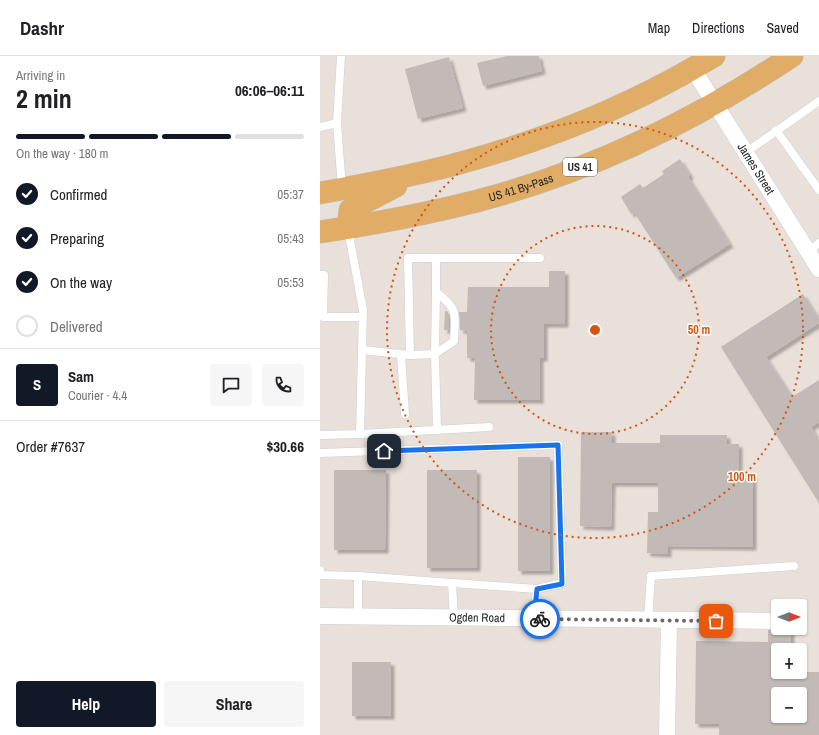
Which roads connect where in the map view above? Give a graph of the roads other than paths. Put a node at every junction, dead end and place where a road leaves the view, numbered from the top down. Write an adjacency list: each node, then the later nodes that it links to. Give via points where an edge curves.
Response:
1 (341, 56): 7 (lane)
2 (714, 56): 4 (main road)
3 (792, 56): 6 (main road, US 41 By-Pass / US 41)
4 (693, 69): 6 (street, James Street); 11 (main road, via 644,95 551,135 459,164)
5 (819, 101): 9 (lane)
6 (714, 104): 10 (street, James Street); 15 (main road, US 41 By-Pass / US 41, via 643,140 542,181 478,201)
7 (337, 123): 8 (lane); 12 (lane)
8 (320, 127)
9 (776, 130): 10 (lane); 13 (lane)
10 (745, 152): 17 (street, James Street)
11 (416, 174): 12 (main road); 15 (main road, via 350,210)
12 (342, 189): 14 (main road)
13 (819, 190)
14 (320, 193)
15 (348, 228): 16 (main road, US 41 By-Pass / US 41); 23 (lane)
16 (320, 232)
17 (814, 248): 20 (street, James Street)
18 (436, 258): 19 (lane); 22 (lane); 27 (lane, via 408,258)
19 (540, 258)
20 (819, 269)
21 (320, 275): 23 (lane, via 324,275 323,318)
22 (436, 292): 25 (lane); 25 (lane, via 450,303 455,312 454,341)
23 (362, 317): 24 (lane)
24 (362, 350): 26 (lane); 31 (lane)
25 (435, 354): 27 (lane); 30 (lane)
26 (401, 355): 27 (lane); 28 (lane)
27 (410, 355)
28 (405, 414)
29 (489, 427): 30 (lane)
30 (437, 430): 31 (lane)
31 (360, 434): 32 (lane)
32 (320, 435)
33 (320, 453): 38 (lane, via 558,445 562,584)
34 (794, 566): 43 (lane, via 651,576)
35 (320, 570): 36 (lane, via 320,575)
36 (358, 576): 37 (lane); 40 (lane)
37 (452, 583): 38 (lane); 41 (lane)
38 (537, 589): 42 (lane)
39 (320, 616): 40 (street, Ogden Road)
40 (358, 617): 41 (street, Ogden Road)
41 (454, 618): 42 (street, Ogden Road)
42 (534, 619): 43 (street, Ogden Road)
43 (648, 620): 44 (street, Ogden Road)
44 (669, 620): 45 (street, Ogden Road); 46 (street)
45 (771, 621)
46 (667, 735)

